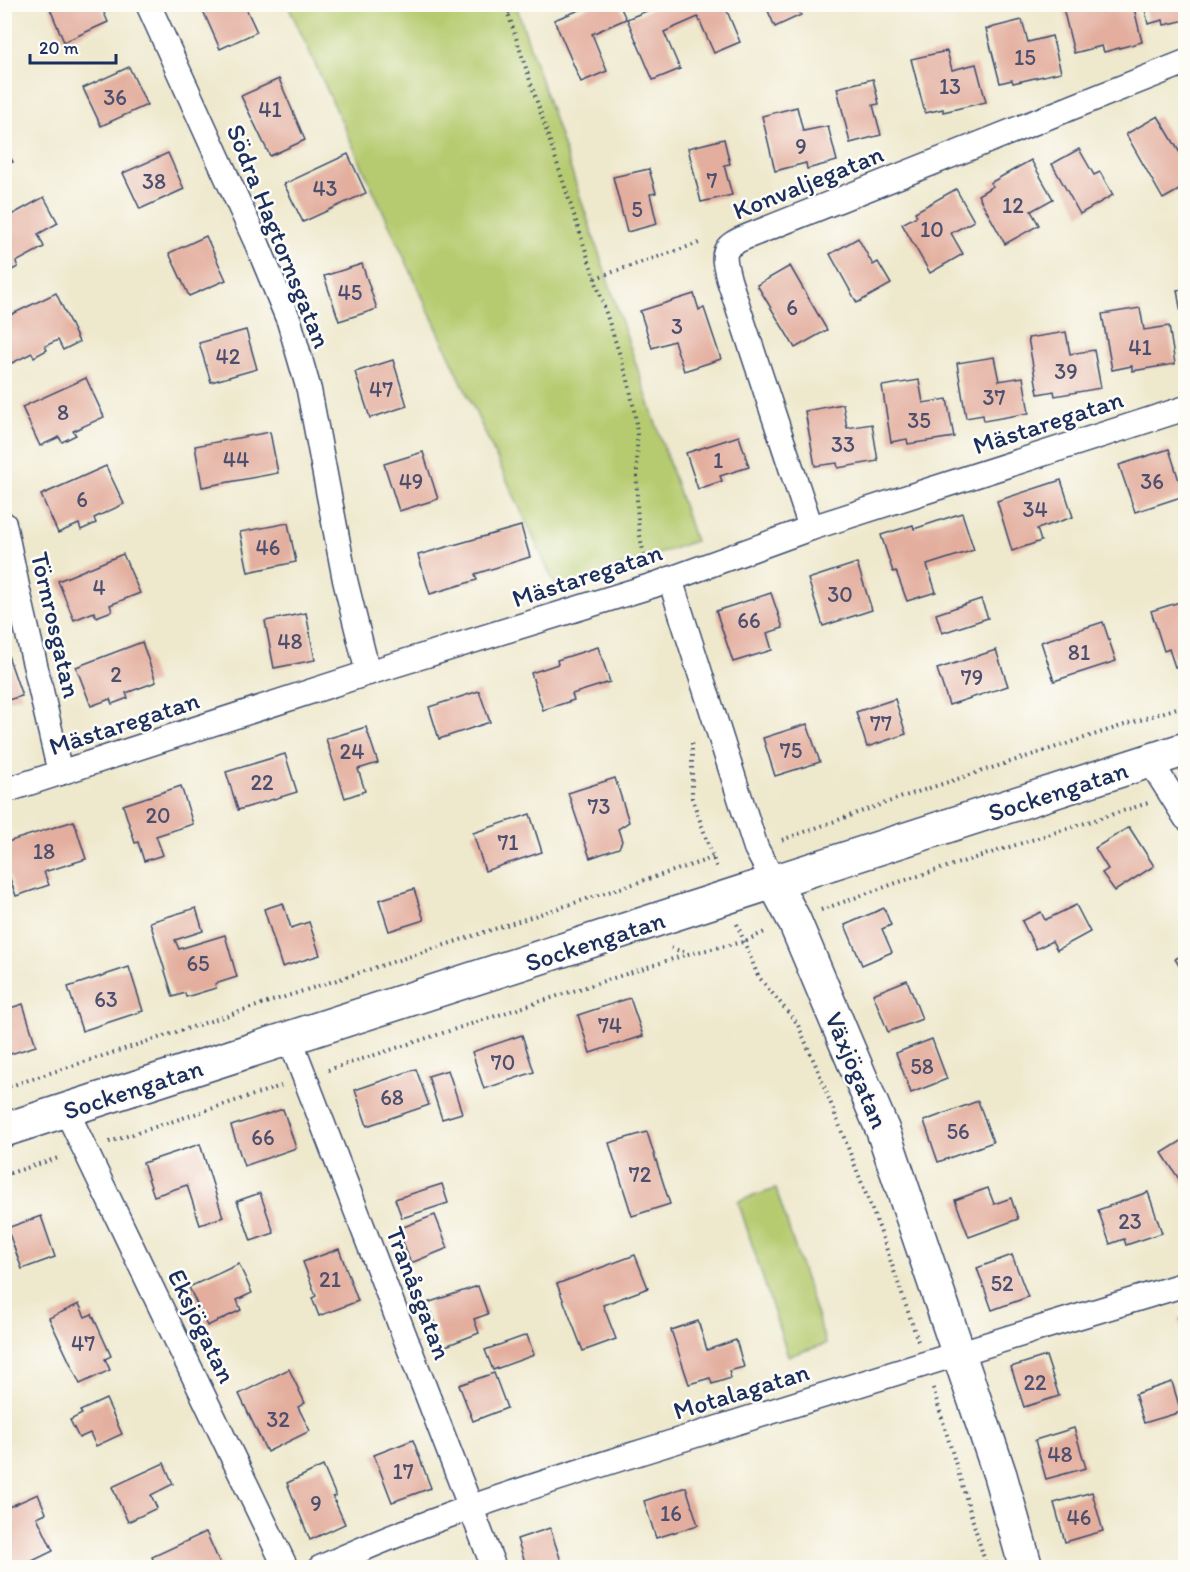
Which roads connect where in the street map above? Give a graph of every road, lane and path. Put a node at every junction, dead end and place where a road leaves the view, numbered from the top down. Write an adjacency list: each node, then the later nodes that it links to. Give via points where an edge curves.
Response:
1 (148, 4): 13 (street, Södra Hagtornsgatan, via 289,321 309,390 345,580)
2 (505, 4): 4 (path)
3 (527, 4): 4 (path)
4 (508, 14): 7 (path)
5 (1185, 62): 6 (street, Konvaljegatan, via 731,243)
6 (726, 249): 7 (path, via 704,242); 10 (street, Konvaljegatan, via 723,257 729,280)
7 (595, 278): 11 (path, via 634,407 637,521 642,547)
8 (1185, 408): 10 (street, Mästaregatan)
9 (4, 524): 12 (street, Törnrosgatan)
10 (811, 528): 11 (street, Mästaregatan)
11 (662, 582): 13 (street, Mästaregatan); 24 (street, Växjögatan, via 756,848)
12 (11, 594): 18 (street, Törnrosgatan)
13 (368, 674): 18 (street, Mästaregatan)
14 (1185, 705): 22 (path)
15 (690, 733): 23 (path, via 692,798)
16 (1185, 749): 17 (street, Sockengatan)
17 (1150, 761): 20 (street); 24 (street, Sockengatan)
18 (60, 773): 19 (street, Mästaregatan)
19 (4, 791)
20 (1171, 795): 21 (street); 25 (path)
21 (1185, 818)
22 (780, 840)
23 (713, 858): 26 (path); 30 (path)
24 (774, 882): 26 (street, Sockengatan); 36 (street, Växjögatan, via 794,920 883,1131)
25 (892, 884)
26 (728, 898): 28 (street, Sockengatan); 37 (path, via 758,976 797,1023 817,1068 880,1230)
27 (687, 954): 29 (path)
28 (290, 1039): 29 (street, Tranåsgatan); 31 (street, Sockengatan)
29 (305, 1078): 33 (path); 38 (street, Tranåsgatan)
30 (4, 1088)
31 (66, 1110): 32 (street, Sockengatan); 33 (street, Eksjögatan)
32 (4, 1130)
33 (85, 1149): 34 (path); 39 (street, Eksjögatan)
34 (4, 1175)
35 (1185, 1284): 36 (street, Motalagatan)
36 (959, 1352): 37 (street, Motalagatan); 43 (street, Växjögatan)
37 (925, 1363): 38 (street, Motalagatan); 42 (path)
38 (471, 1506): 40 (street, Motalagatan, via 377,1541); 41 (street, Tranåsgatan)
39 (286, 1568)
40 (320, 1568)
41 (494, 1568)
42 (987, 1568)
43 (1026, 1568)

